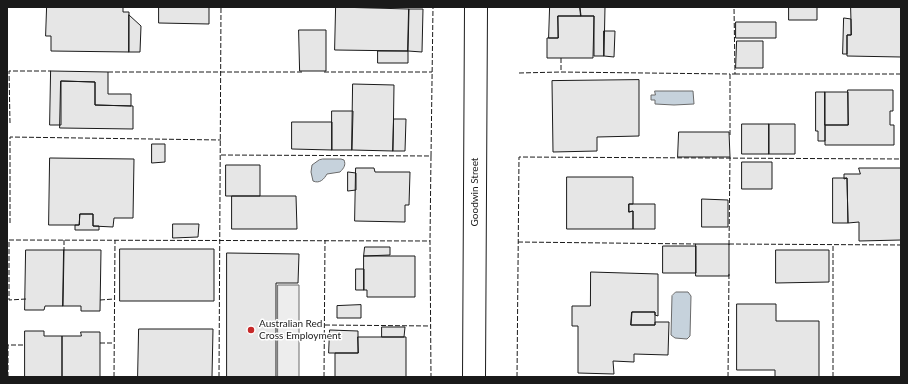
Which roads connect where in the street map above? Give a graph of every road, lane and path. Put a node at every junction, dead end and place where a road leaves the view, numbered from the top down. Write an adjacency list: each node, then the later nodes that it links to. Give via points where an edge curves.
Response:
1 (476, 7): 2 (street, Goodwin Street)
2 (474, 377)

